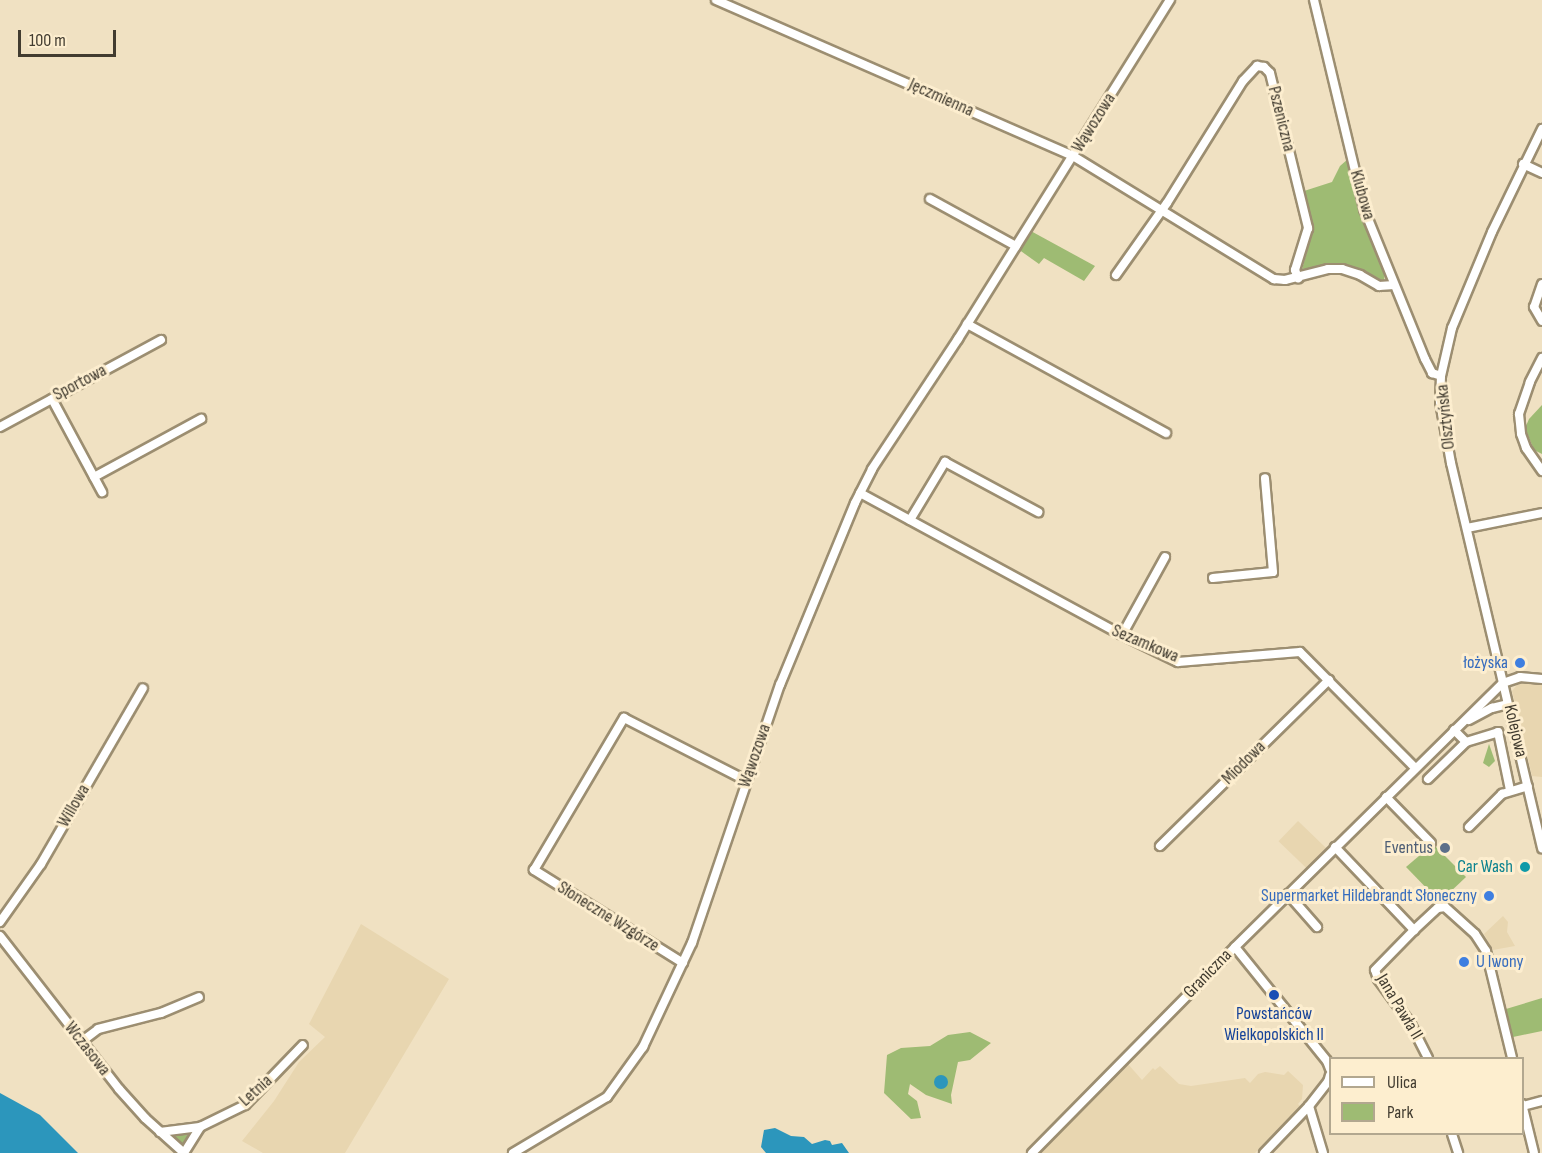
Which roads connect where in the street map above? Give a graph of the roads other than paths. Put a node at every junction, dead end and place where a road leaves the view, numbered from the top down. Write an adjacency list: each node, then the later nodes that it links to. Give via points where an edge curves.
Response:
1 (716, 0): 5 (street, Jęczmienna)
2 (1170, 0): 5 (street, Wąwozowa)
3 (1314, 0): 14 (street, Klubowa, via 1365,209)
4 (1542, 129): 6 (street, Olsztyńska)
5 (1073, 156): 9 (street, Jęczmienna); 10 (street, Wąwozowa)
6 (1523, 164): 7 (street); 19 (street, Olsztyńska, via 1452,328)
7 (1542, 173)
8 (930, 199): 10 (street)
9 (1159, 210): 11 (street); 12 (street, Jęczmienna, via 1263,274 1285,280); 12 (street, Pszeniczna, via 1251,70 1264,67 1269,73 1308,228 1295,270)
10 (1016, 246): 16 (street, Wąwozowa)
11 (1116, 275)
12 (1298, 278): 14 (street, Jęczmienna, via 1342,270 1379,286)
13 (1542, 284): 15 (street, via 1534,307)
14 (1394, 285): 19 (street, Klubowa, via 1429,368)
15 (1542, 321)
16 (967, 324): 23 (street); 28 (street, Wąwozowa)
17 (161, 340): 20 (street, Sportowa)
18 (1542, 358): 24 (street, via 1519,414 1526,448)
19 (1441, 376): 32 (street, Olsztyńska, via 1445,434)
20 (52, 399): 22 (street, Sportowa); 25 (street)
21 (201, 419): 25 (street)
22 (0, 427)
23 (1166, 434)
24 (1542, 471)
25 (94, 477): 27 (street)
26 (1264, 478): 34 (street, via 1274,572)
27 (102, 492)
28 (860, 493): 31 (street, Sezamkowa); 45 (street, Wąwozowa, via 780,685)
29 (1038, 512): 31 (street, via 945,462)
30 (1542, 513): 32 (street)
31 (910, 520): 35 (street, Sezamkowa)
32 (1467, 528): 38 (street, Olsztyńska)
33 (1165, 557): 35 (street)
34 (1212, 578)
35 (1122, 635): 37 (street, Sezamkowa, via 1178,662 1299,652)
36 (1542, 679): 38 (street, via 1521,677)
37 (1329, 680): 43 (street, Sezamkowa); 51 (street, Miodowa)
38 (1503, 683): 40 (street, Kolejowa); 41 (street, Graniczna)
39 (143, 688): 55 (street, Willowa, via 41,864)
40 (1508, 704): 41 (street, Graniczna, via 1492,708); 46 (street, Kolejowa)
41 (1456, 729): 42 (street); 43 (street, Graniczna)
42 (1466, 742): 44 (street); 47 (street, via 1497,732)
43 (1415, 768): 48 (street, Graniczna)
44 (1428, 780)
45 (747, 781): 60 (street, Wąwozowa); 60 (street, Słoneczne Wzgórze, via 624,718 534,870)
46 (1528, 786): 47 (street); 53 (street, Kolejowa)
47 (1510, 790): 49 (street)
48 (1386, 797): 50 (street); 52 (street, Graniczna)
49 (1469, 827)
50 (1431, 843)
51 (1160, 846)
52 (1335, 847): 54 (street, Graniczna); 57 (street)
53 (1542, 848)
54 (1288, 894): 56 (street); 59 (street, Graniczna)
55 (0, 922)
56 (1317, 927)
57 (1414, 930): 64 (street, Jana Pawła II, via 1376,966 1375,975 1411,1024); 65 (street, Jana Pawła II, via 1438,908 1445,907 1481,942)
58 (0, 936): 62 (street, Wczasowa)
59 (1235, 946): 66 (street); 77 (street, Graniczna)
60 (683, 963): 76 (street, Wąwozowa, via 643,1047 608,1097)
61 (199, 997): 62 (street, via 160,1013 98,1029)
62 (81, 1042): 73 (street, Wczasowa)
63 (303, 1045): 72 (street, Letnia, via 245,1105)
64 (1427, 1057)
65 (1512, 1057)
66 (1329, 1066)
67 (1329, 1078): 70 (street)
68 (1542, 1101): 69 (street)
69 (1524, 1105)
70 (1309, 1106): 78 (street); 79 (street)
71 (1524, 1109): 81 (street)
72 (200, 1127): 73 (street, Letnia); 75 (street)
73 (160, 1132): 75 (street, Wczasowa)
74 (1452, 1135): 80 (street)
75 (184, 1153)
76 (513, 1153)
77 (1032, 1153)
78 (1264, 1153)
79 (1323, 1153)
80 (1458, 1153)
81 (1534, 1153)

